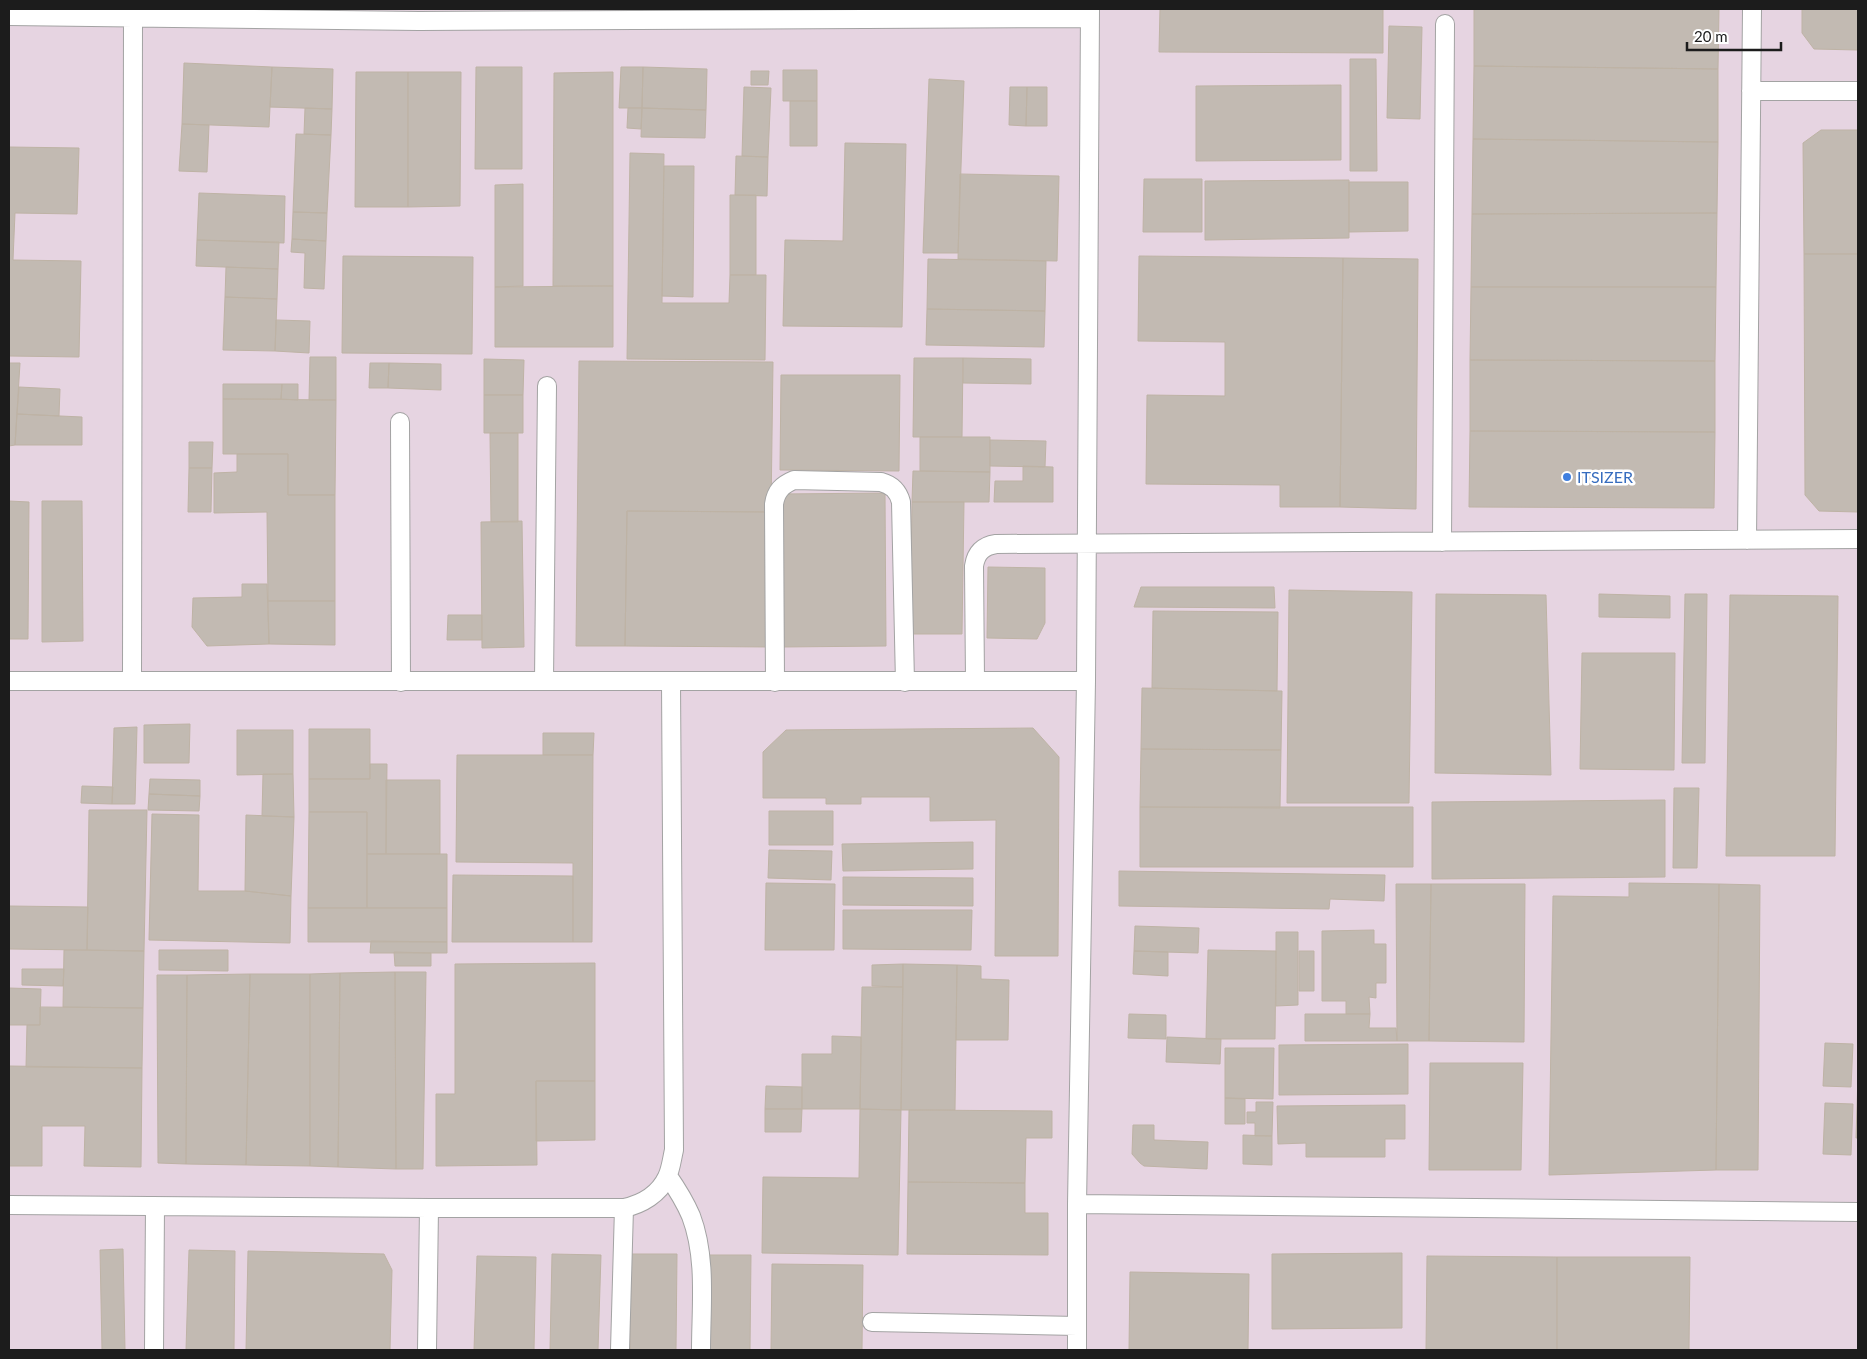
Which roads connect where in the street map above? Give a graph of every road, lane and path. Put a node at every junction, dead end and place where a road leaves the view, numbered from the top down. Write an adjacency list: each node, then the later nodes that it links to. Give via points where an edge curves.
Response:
1 (1752, 9): 8 (lane)
2 (1090, 13): 3 (lane); 14 (lane)
3 (420, 15): 5 (lane)
4 (9, 16): 5 (lane)
5 (133, 17): 16 (lane)
6 (1445, 24): 13 (lane)
7 (1858, 90): 8 (lane)
8 (1751, 91): 12 (lane)
9 (547, 386): 19 (lane)
10 (400, 422): 18 (lane)
11 (1858, 539): 12 (lane)
12 (1747, 540): 13 (lane)
13 (1442, 542): 14 (lane)
14 (1087, 544): 17 (lane); 23 (lane, via 996,544 978,553 974,566)
15 (9, 681): 16 (lane)
16 (132, 681): 18 (lane)
17 (1086, 681): 23 (lane); 25 (lane)
18 (401, 682): 19 (lane)
19 (544, 682): 20 (lane)
20 (670, 682): 21 (lane); 24 (lane, via 674,1150)
21 (775, 682): 22 (lane); 22 (lane, via 774,504 780,488 794,480 881,482 892,487 899,496)
22 (905, 682): 23 (lane)
23 (975, 682)
24 (668, 1176): 29 (lane, via 655,1193 638,1205); 36 (lane, via 691,1217 698,1240)
25 (1077, 1204): 30 (lane); 32 (lane)
26 (9, 1205): 27 (lane)
27 (154, 1206): 28 (lane); 33 (lane)
28 (429, 1208): 29 (lane); 34 (lane)
29 (624, 1208): 35 (lane)
30 (1858, 1212)
31 (872, 1322): 32 (lane)
32 (1077, 1326): 37 (lane)
33 (154, 1350)
34 (427, 1350)
35 (620, 1350)
36 (701, 1350)
37 (1077, 1350)

